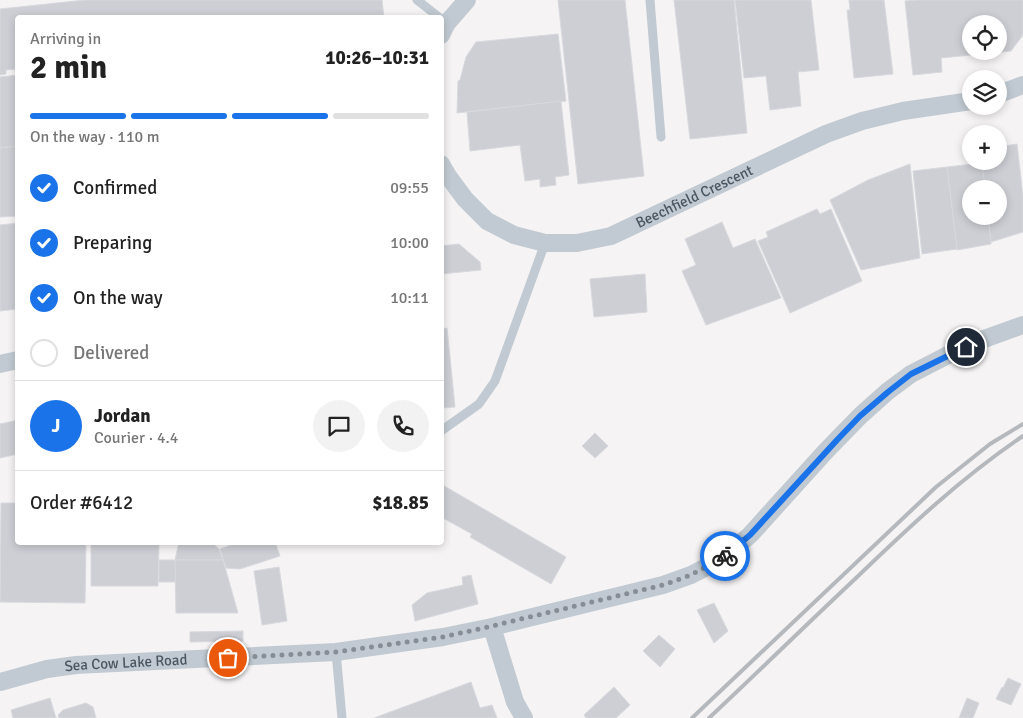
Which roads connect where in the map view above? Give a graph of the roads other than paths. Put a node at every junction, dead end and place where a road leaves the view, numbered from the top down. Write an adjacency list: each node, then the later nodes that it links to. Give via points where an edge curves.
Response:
1 (417, 0): 4 (lane)
2 (467, 0): 5 (street)
3 (650, 0): 9 (lane)
4 (433, 15)
5 (444, 22)
6 (1023, 85): 7 (street)
7 (1007, 91)
8 (962, 102): 11 (street, Beechfield Crescent, via 903,111 826,134 611,236 577,243)
9 (661, 137)
10 (444, 169): 11 (street, Beechfield Crescent, via 465,199 487,221 514,235)
11 (545, 243): 15 (lane, via 495,381 479,404)
12 (1023, 325): 16 (street, Sea Cow Lake Road, via 984,339 911,374 860,416 750,535 722,559 663,585)
13 (15, 361): 14 (street)
14 (0, 364)
15 (444, 429)
16 (492, 626): 17 (street, Sea Cow Lake Road, via 443,637); 20 (street, via 515,702)
17 (336, 652): 18 (street, Sea Cow Lake Road, via 76,664); 19 (lane)
18 (0, 682)
19 (342, 718)
20 (524, 718)

